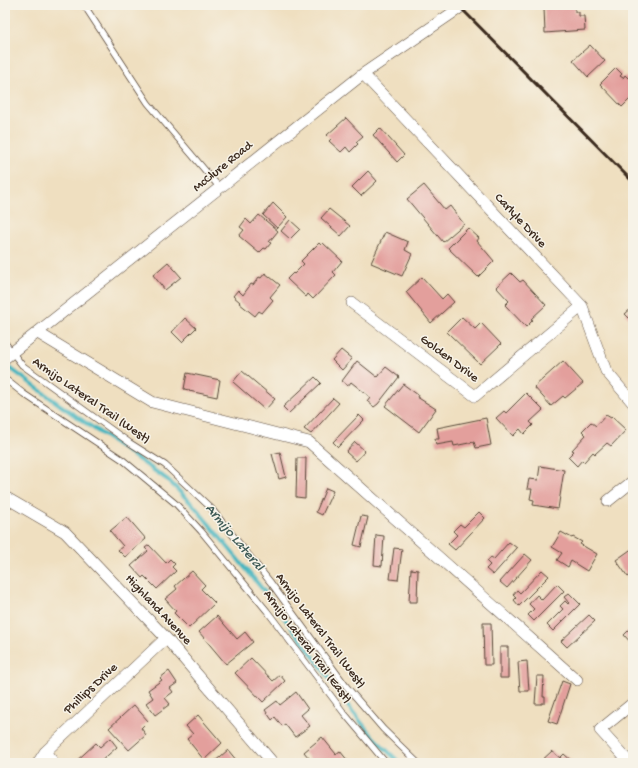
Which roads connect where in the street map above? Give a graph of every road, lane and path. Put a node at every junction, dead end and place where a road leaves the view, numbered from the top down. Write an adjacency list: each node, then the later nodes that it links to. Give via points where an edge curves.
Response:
1 (84, 5): 4 (lane, via 148,103)
2 (464, 5): 3 (street, McClure Road)
3 (363, 74): 4 (street, McClure Road); 6 (street, Carlyle Drive)
4 (220, 188): 7 (street, McClure Road)
5 (352, 303): 6 (street, Golden Drive, via 475,396)
6 (582, 306): 11 (street, Carlyle Drive, via 606,371)
7 (38, 333): 9 (street, McClure Road); 16 (street, via 152,402 309,442)
8 (5, 343): 9 (lane, Armijo Lateral Trail (West))
9 (9, 355): 23 (lane, Armijo Lateral Trail (West), via 130,443 165,465 211,508 271,583 346,686 383,729)
10 (5, 379): 22 (lane, Armijo Lateral Trail (East), via 123,460 176,504 262,605 344,713)
11 (633, 403)
12 (633, 481): 14 (street)
13 (5, 497): 15 (street, Highland Avenue, via 66,532)
14 (608, 501)
15 (166, 638): 18 (street, Phillips Drive); 21 (street, Highland Avenue)
16 (577, 680)
17 (633, 702): 24 (street, via 600,730)
18 (45, 752): 19 (street, Phillips Drive); 20 (street)
19 (38, 763)
20 (54, 763)
21 (273, 763)
22 (386, 763)
23 (418, 763)
24 (630, 763)

